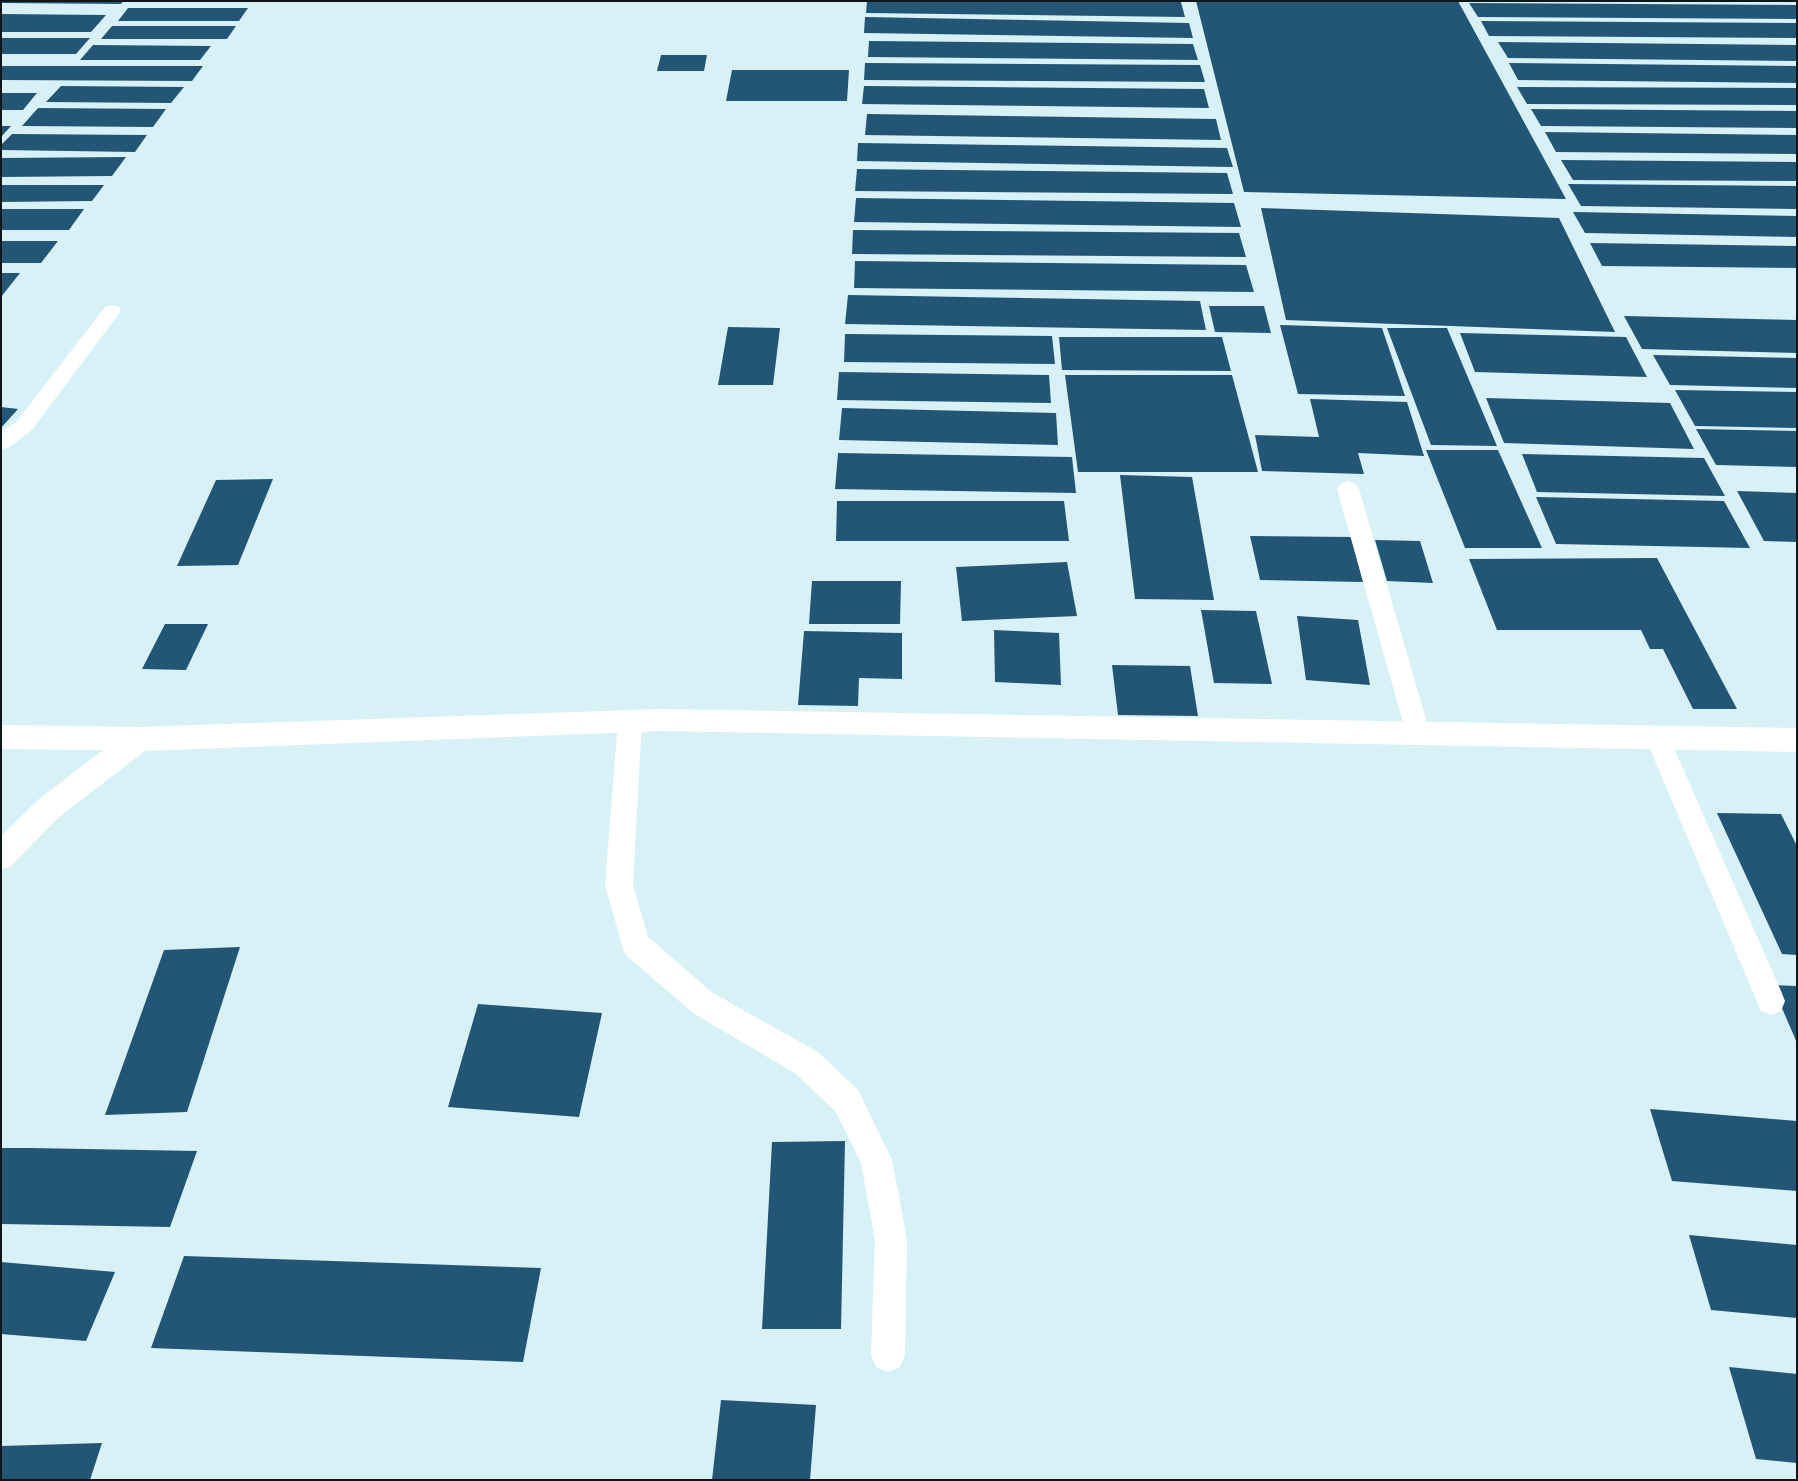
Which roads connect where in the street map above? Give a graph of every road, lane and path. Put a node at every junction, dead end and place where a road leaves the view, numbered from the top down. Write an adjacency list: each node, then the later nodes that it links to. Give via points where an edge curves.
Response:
1 (112, 311): 2 (lane, via 24,426)
2 (1, 443)
3 (1348, 489): 5 (lane)
4 (630, 720): 5 (street); 8 (street); 12 (lane, via 619,885 636,945 703,1003 807,1063 847,1101 876,1160 891,1240)
5 (1418, 733): 7 (street)
6 (1, 737): 8 (street)
7 (1657, 737): 9 (street); 11 (lane)
8 (139, 738): 10 (street, via 49,808)
9 (1797, 740)
10 (1, 856)
11 (1771, 1001)
12 (888, 1355)

